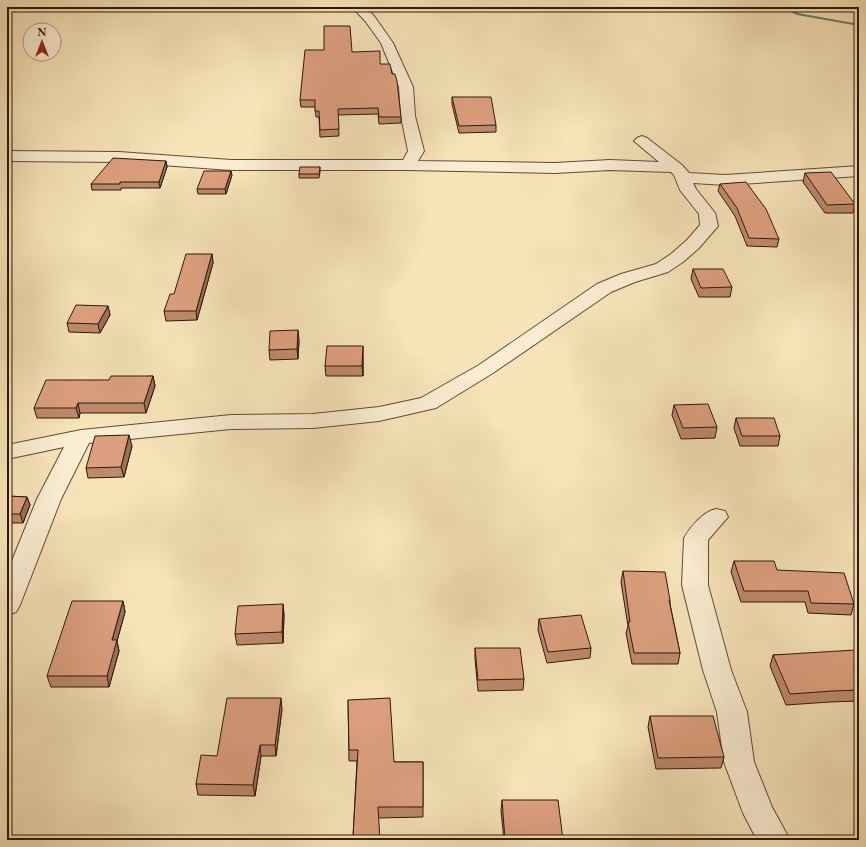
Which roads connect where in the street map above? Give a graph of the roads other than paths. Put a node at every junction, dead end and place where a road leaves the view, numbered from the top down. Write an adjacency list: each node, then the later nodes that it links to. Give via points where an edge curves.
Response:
1 (358, 7): 4 (street, via 370,19 387,44 406,87 408,116 416,151)
2 (642, 141): 6 (street)
3 (7, 156): 4 (street, via 119,157 231,165)
4 (408, 164): 6 (street, via 555,168 610,166)
5 (859, 171): 6 (street, via 725,180)
6 (679, 173): 7 (street, via 688,190 707,213 709,226 682,254 662,268 604,288 486,369 428,403 379,414 313,421 231,422)
7 (81, 437): 8 (street); 10 (street, via 49,499)
8 (7, 452)
9 (716, 517): 11 (street, via 696,538 695,586 715,663 732,712 739,762 759,813)
10 (7, 605)
11 (774, 840)

